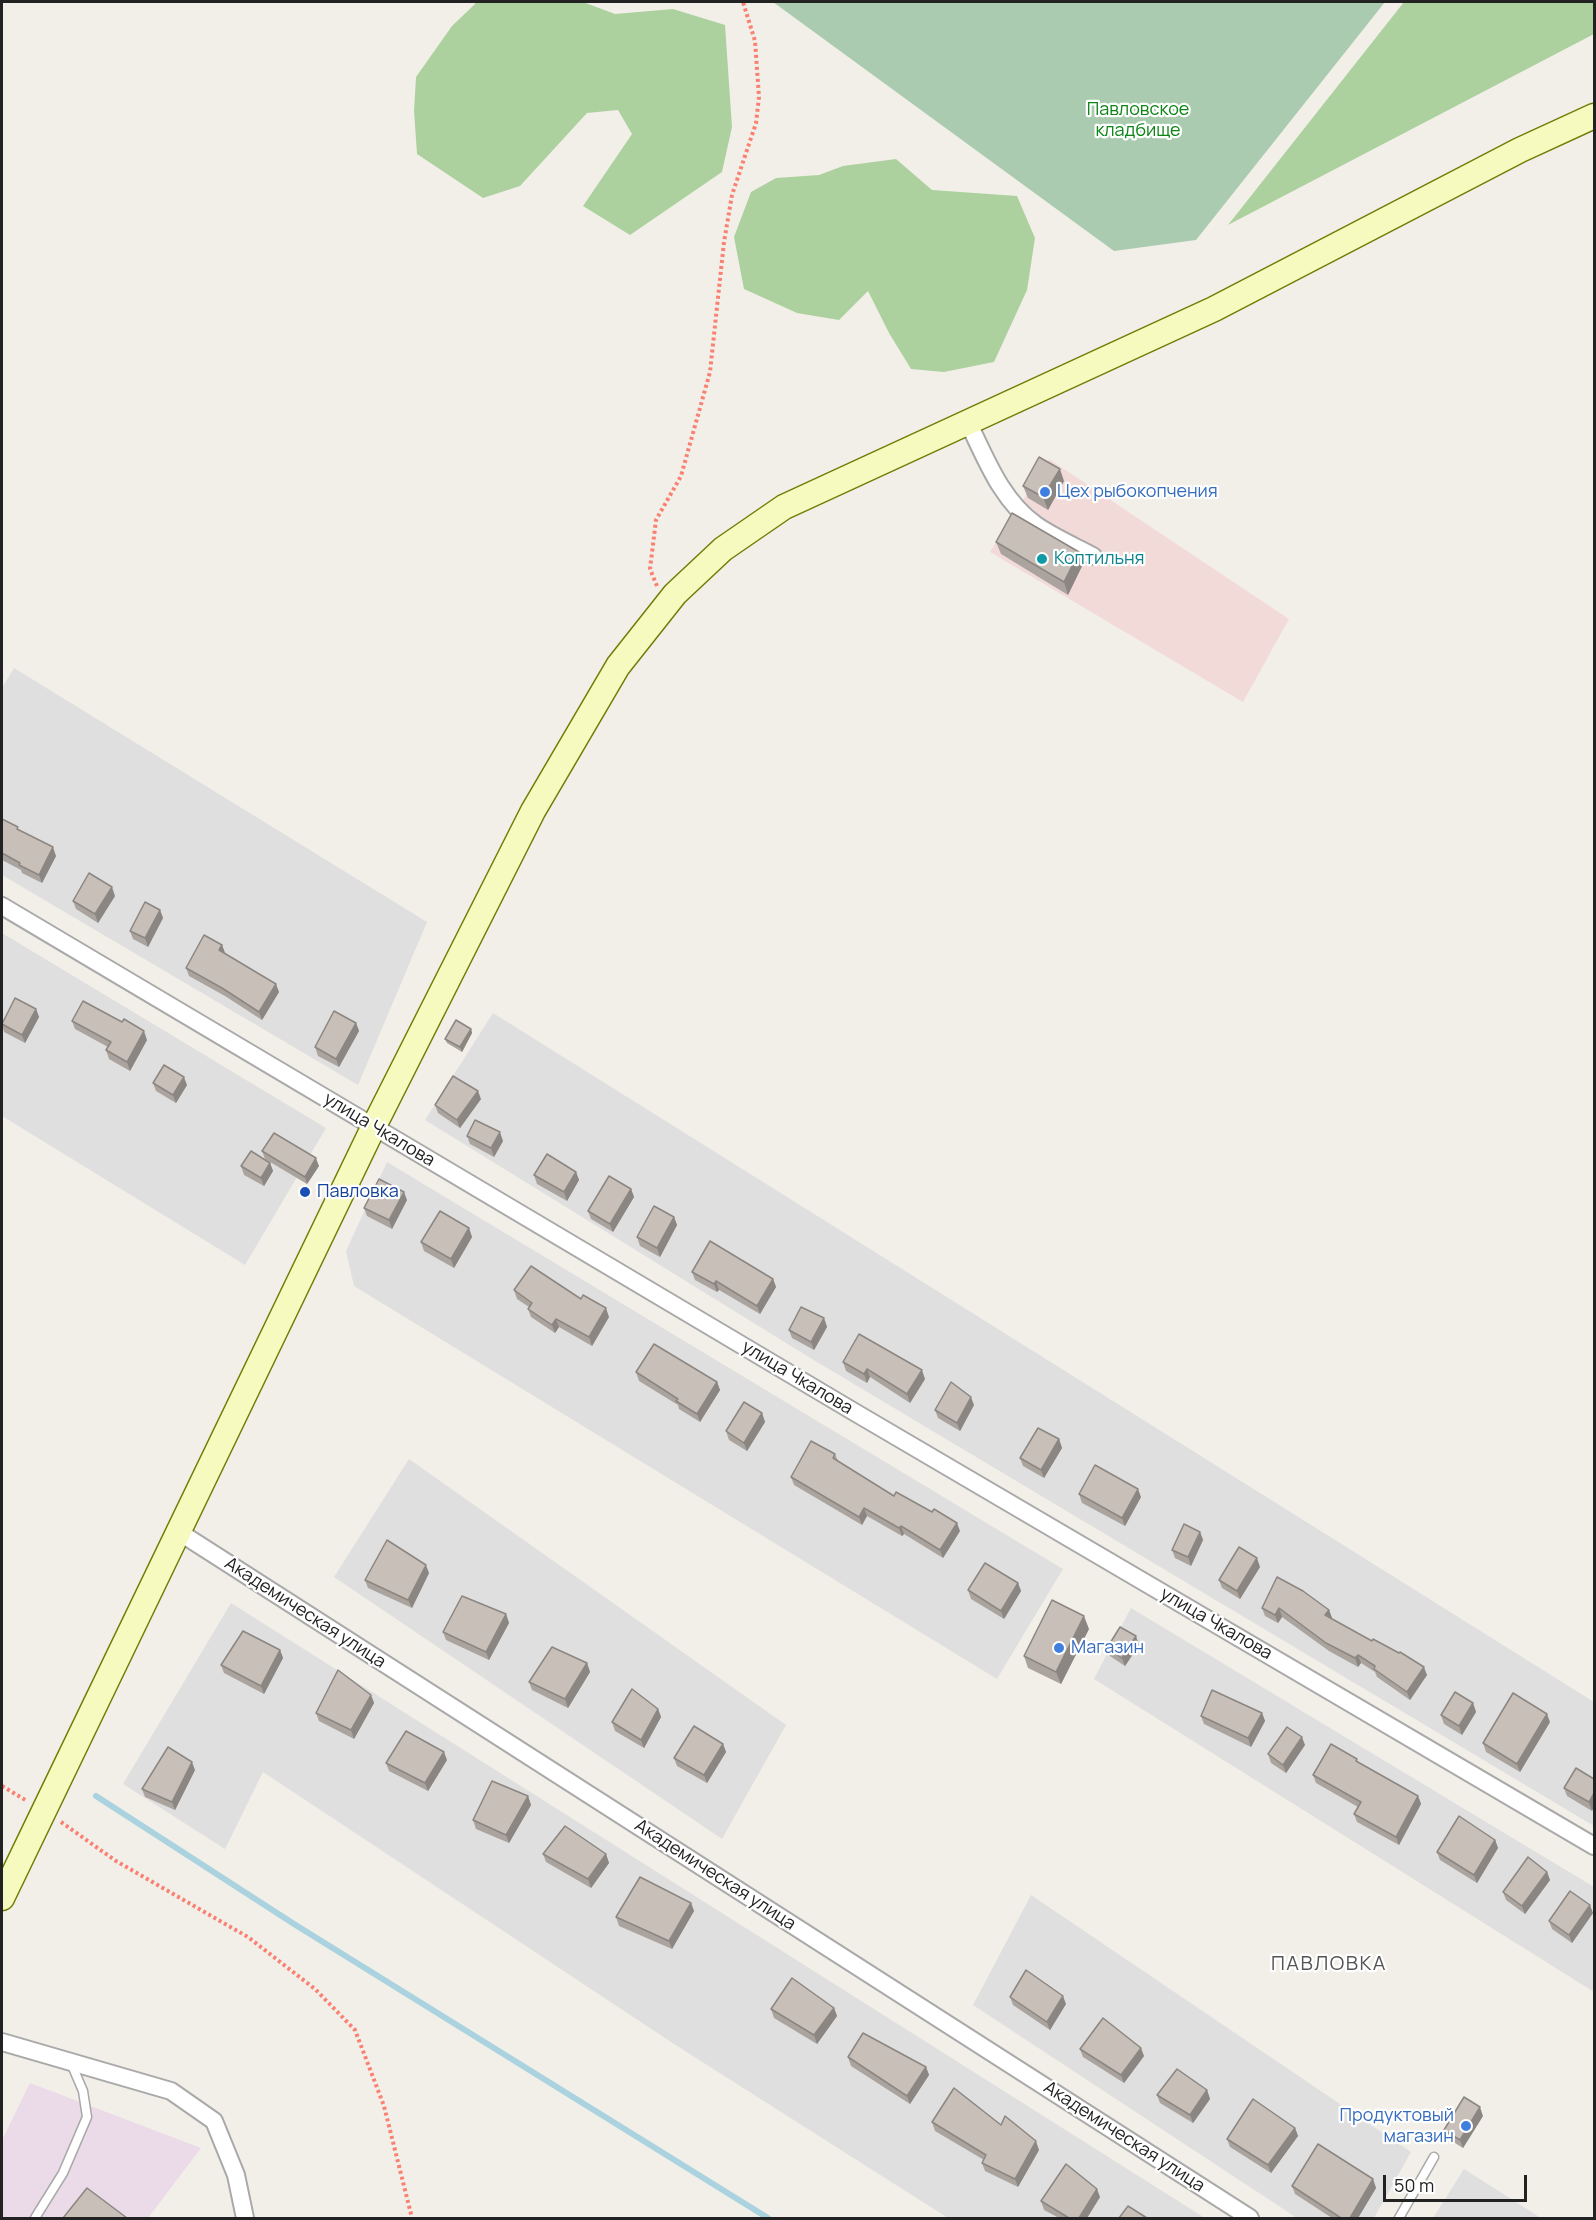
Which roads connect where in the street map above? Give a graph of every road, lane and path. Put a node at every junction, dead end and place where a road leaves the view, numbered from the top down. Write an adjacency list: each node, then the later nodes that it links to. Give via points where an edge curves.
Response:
1 (743, 2): 7 (path, via 755,41 759,97 756,123 730,207 710,372 681,476 656,520 650,569)
2 (1594, 99): 4 (main road)
3 (1594, 116): 4 (main road)
4 (1520, 150): 5 (main road, via 1214,309)
5 (968, 422): 6 (street, via 992,473 1023,514); 7 (main road, via 784,507 723,549)
6 (1093, 556)
7 (666, 606): 9 (main road, via 618,666 534,811)
8 (2, 906): 9 (street, улица Чкалова)
9 (373, 1128): 10 (main road); 13 (street, улица Чкалова)
10 (178, 1532): 12 (main road); 21 (street, Академическая улица)
11 (2, 1786): 12 (path)
12 (45, 1810): 14 (main road); 20 (path, via 116,1861 248,1937 315,1989 355,2030 384,2106)
13 (1594, 1846)
14 (2, 1898)
15 (2, 2042): 16 (street)
16 (70, 2062): 18 (lane, via 83,2091 87,2116 63,2173); 19 (street, via 171,2091 214,2121 236,2175)
17 (1434, 2157): 22 (lane)
18 (35, 2218)
19 (245, 2218)
20 (412, 2218)
21 (1251, 2218)
22 (1400, 2218)

